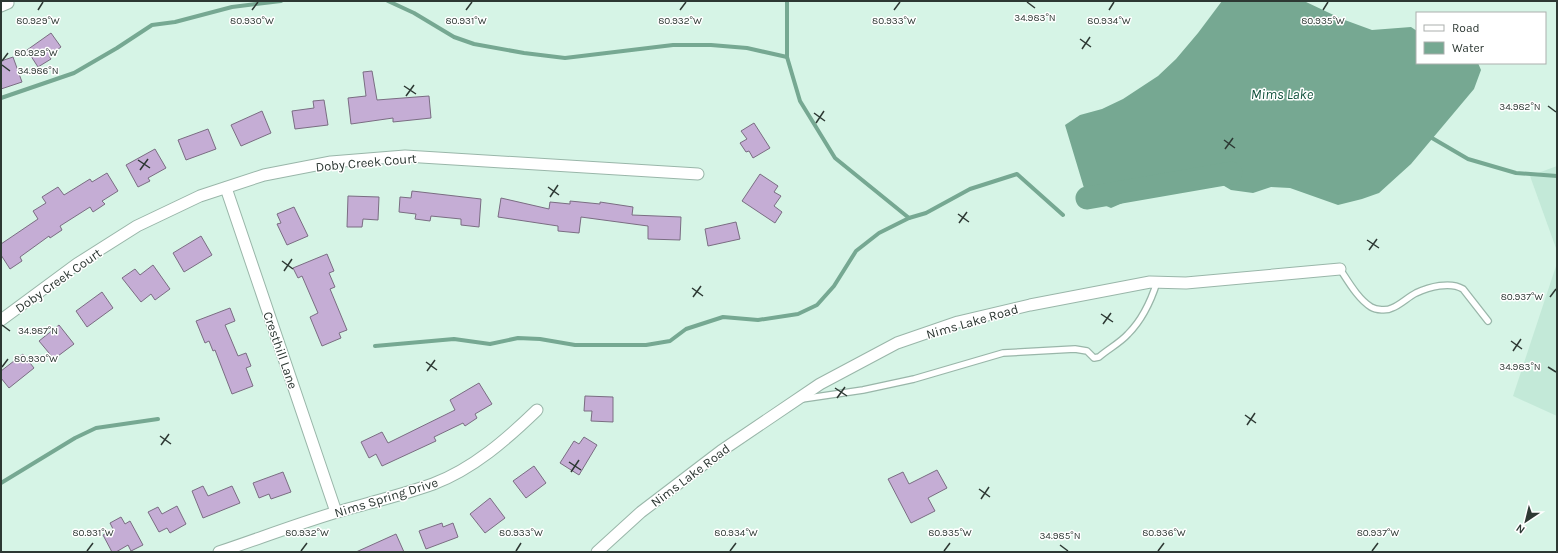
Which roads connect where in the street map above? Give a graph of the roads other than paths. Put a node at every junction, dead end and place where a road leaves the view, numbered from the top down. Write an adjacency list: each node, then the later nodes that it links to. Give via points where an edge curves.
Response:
1 (698, 174): 2 (street, Doby Creek Court, via 405,156 331,162 264,175)
2 (226, 188): 5 (street, Doby Creek Court, via 200,196 137,226 78,264); 9 (street, Cresthill Lane)
3 (1340, 269): 4 (street, Nims Lake Road, via 1186,283); 6 (lane, via 1371,307 1392,309 1416,293 1433,287 1458,286)
4 (1157, 282): 7 (street, Nims Lake Road, via 1082,294 958,322 897,343 820,384); 7 (lane, via 1144,313 1129,334 1099,357 1094,358 1087,351 1075,349 1003,353 914,379)
5 (1, 320)
6 (1488, 321)
7 (797, 400): 11 (street, Nims Lake Road, via 681,481 641,512)
8 (537, 410): 9 (street, Nims Spring Drive, via 489,452 434,484)
9 (336, 512): 10 (street, Nims Spring Drive)
10 (219, 552)
11 (597, 552)

